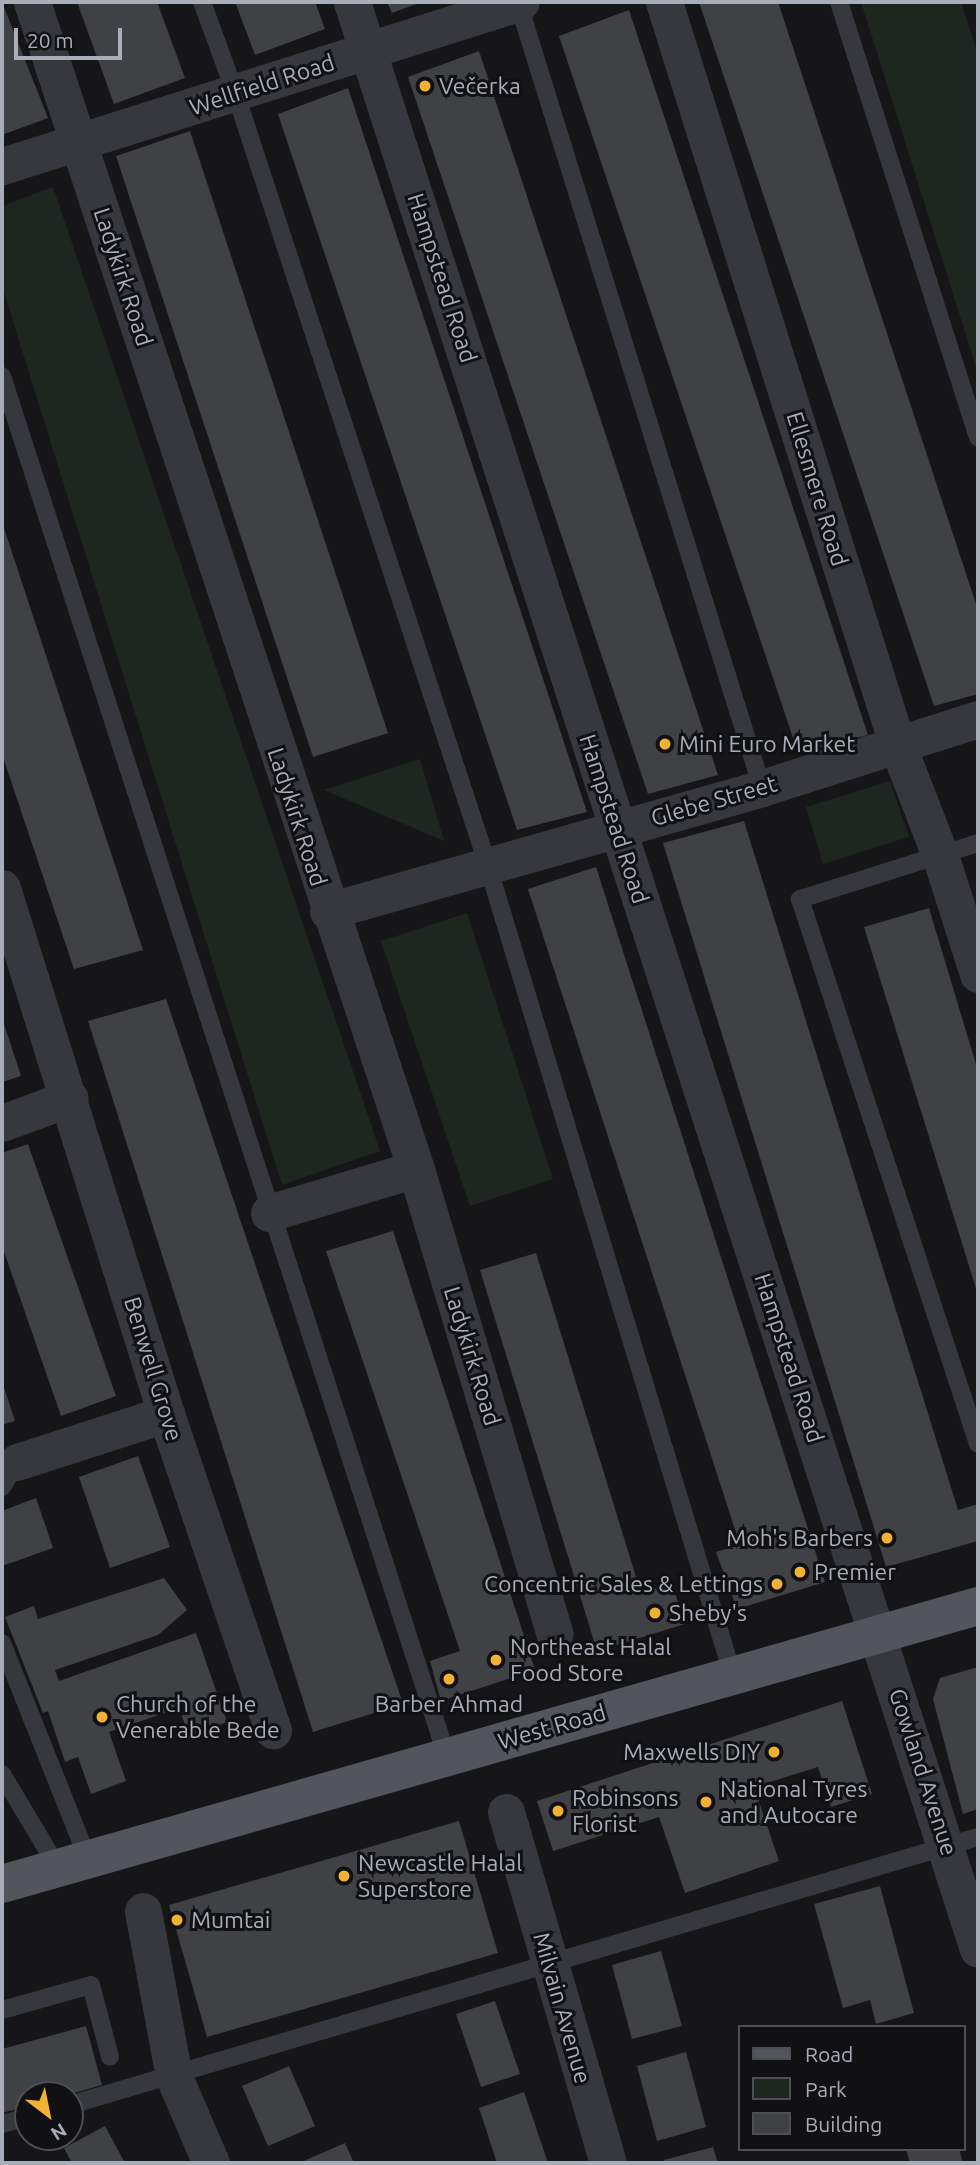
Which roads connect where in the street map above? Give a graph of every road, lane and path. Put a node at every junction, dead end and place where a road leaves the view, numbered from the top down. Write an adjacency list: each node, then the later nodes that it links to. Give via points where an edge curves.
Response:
1 (32, 2): 9 (street, Ladykirk Road)
2 (202, 2): 8 (lane)
3 (352, 2): 7 (street, Hampstead Road)
4 (519, 2): 7 (street, Wellfield Road); 15 (lane)
5 (664, 2): 14 (street, Ellesmere Road)
6 (839, 2): 12 (lane)
7 (369, 50): 8 (street, Wellfield Road); 16 (street, Hampstead Road)
8 (236, 95): 9 (street, Wellfield Road); 19 (lane)
9 (79, 141): 10 (street, Wellfield Road); 21 (street, Ladykirk Road)
10 (2, 166)
11 (2, 376): 26 (lane)
12 (978, 438)
13 (978, 719): 14 (street, Glebe Street)
14 (897, 744): 15 (street, Glebe Street); 18 (street, Ellesmere Road)
15 (762, 788): 16 (street, Glebe Street)
16 (616, 828): 19 (street, Glebe Street); 32 (street, Hampstead Road)
17 (978, 843): 18 (lane)
18 (940, 855): 22 (street, Ellesmere Road); 28 (lane, via 800,899)
19 (487, 863): 21 (street, Glebe Street); 34 (lane)
20 (2, 888): 23 (street, Benwell Grove)
21 (328, 911): 25 (street, Ladykirk Road)
22 (978, 974)
23 (69, 1098): 24 (street); 27 (street, Benwell Grove)
24 (2, 1123)
25 (416, 1169): 26 (street); 31 (street, Ladykirk Road)
26 (269, 1213): 36 (lane)
27 (166, 1414): 29 (street); 35 (street, Benwell Grove)
28 (978, 1444)
29 (7, 1469)
30 (978, 1606): 32 (main road, West Road)
31 (555, 1634)
32 (877, 1635): 34 (main road, West Road); 39 (street, Gowland Avenue)
33 (2, 1643): 40 (lane)
34 (733, 1676): 36 (main road, West Road)
35 (273, 1730)
36 (446, 1757): 40 (main road, West Road)
37 (2, 1774): 40 (lane)
38 (506, 1812): 44 (street, Milvain Avenue)
39 (963, 1842): 43 (street, Gowland Avenue); 44 (lane)
40 (73, 1863): 41 (main road, West Road)
41 (2, 1884)
42 (143, 1911): 47 (street)
43 (978, 1949)
44 (550, 1965): 47 (lane); 50 (street, Milvain Avenue)
45 (2, 2010): 46 (lane, via 91,1985)
46 (110, 2057)
47 (174, 2077): 48 (lane); 49 (street)
48 (84, 2101)
49 (211, 2163)
50 (608, 2163)

